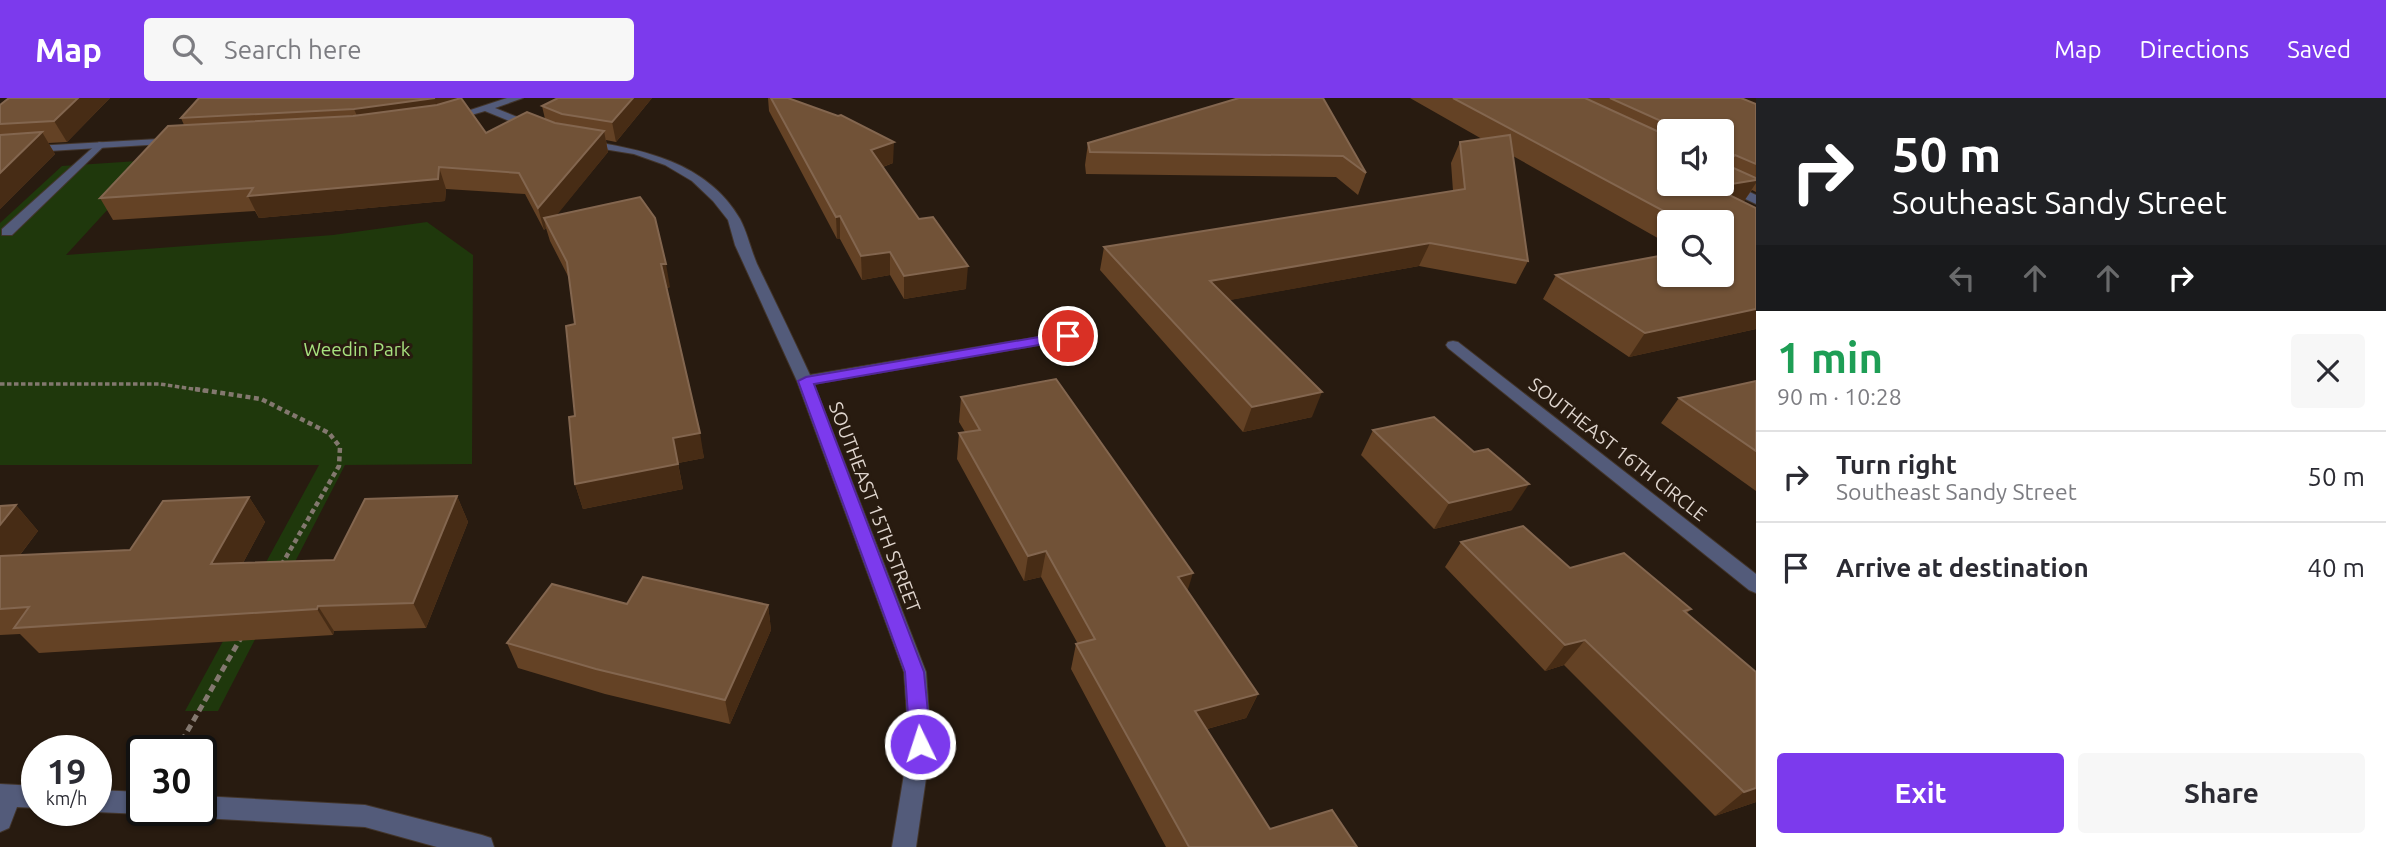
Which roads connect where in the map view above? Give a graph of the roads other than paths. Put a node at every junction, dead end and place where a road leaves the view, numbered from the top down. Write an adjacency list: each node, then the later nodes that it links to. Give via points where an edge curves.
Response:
1 (518, 98): 2 (street)
2 (488, 109): 3 (street); 12 (street, SOUTHEAST 15TH STREET, via 558,137 636,151 696,178 734,220)
3 (443, 120)
4 (194, 140): 5 (street)
5 (99, 145): 6 (street); 9 (street)
6 (0, 151)
7 (1734, 190): 8 (street)
8 (1756, 200)
9 (7, 232)
10 (1068, 336): 12 (street)
11 (1453, 345): 13 (street, SOUTHEAST 16TH CIRCLE)
12 (806, 381): 18 (street, SOUTHEAST 15TH STREET, via 915,672 920,744)
13 (1756, 585)
14 (5, 795): 16 (street)
15 (217, 808): 17 (street, via 365,816)
16 (0, 820)
17 (482, 847)
18 (904, 847)

